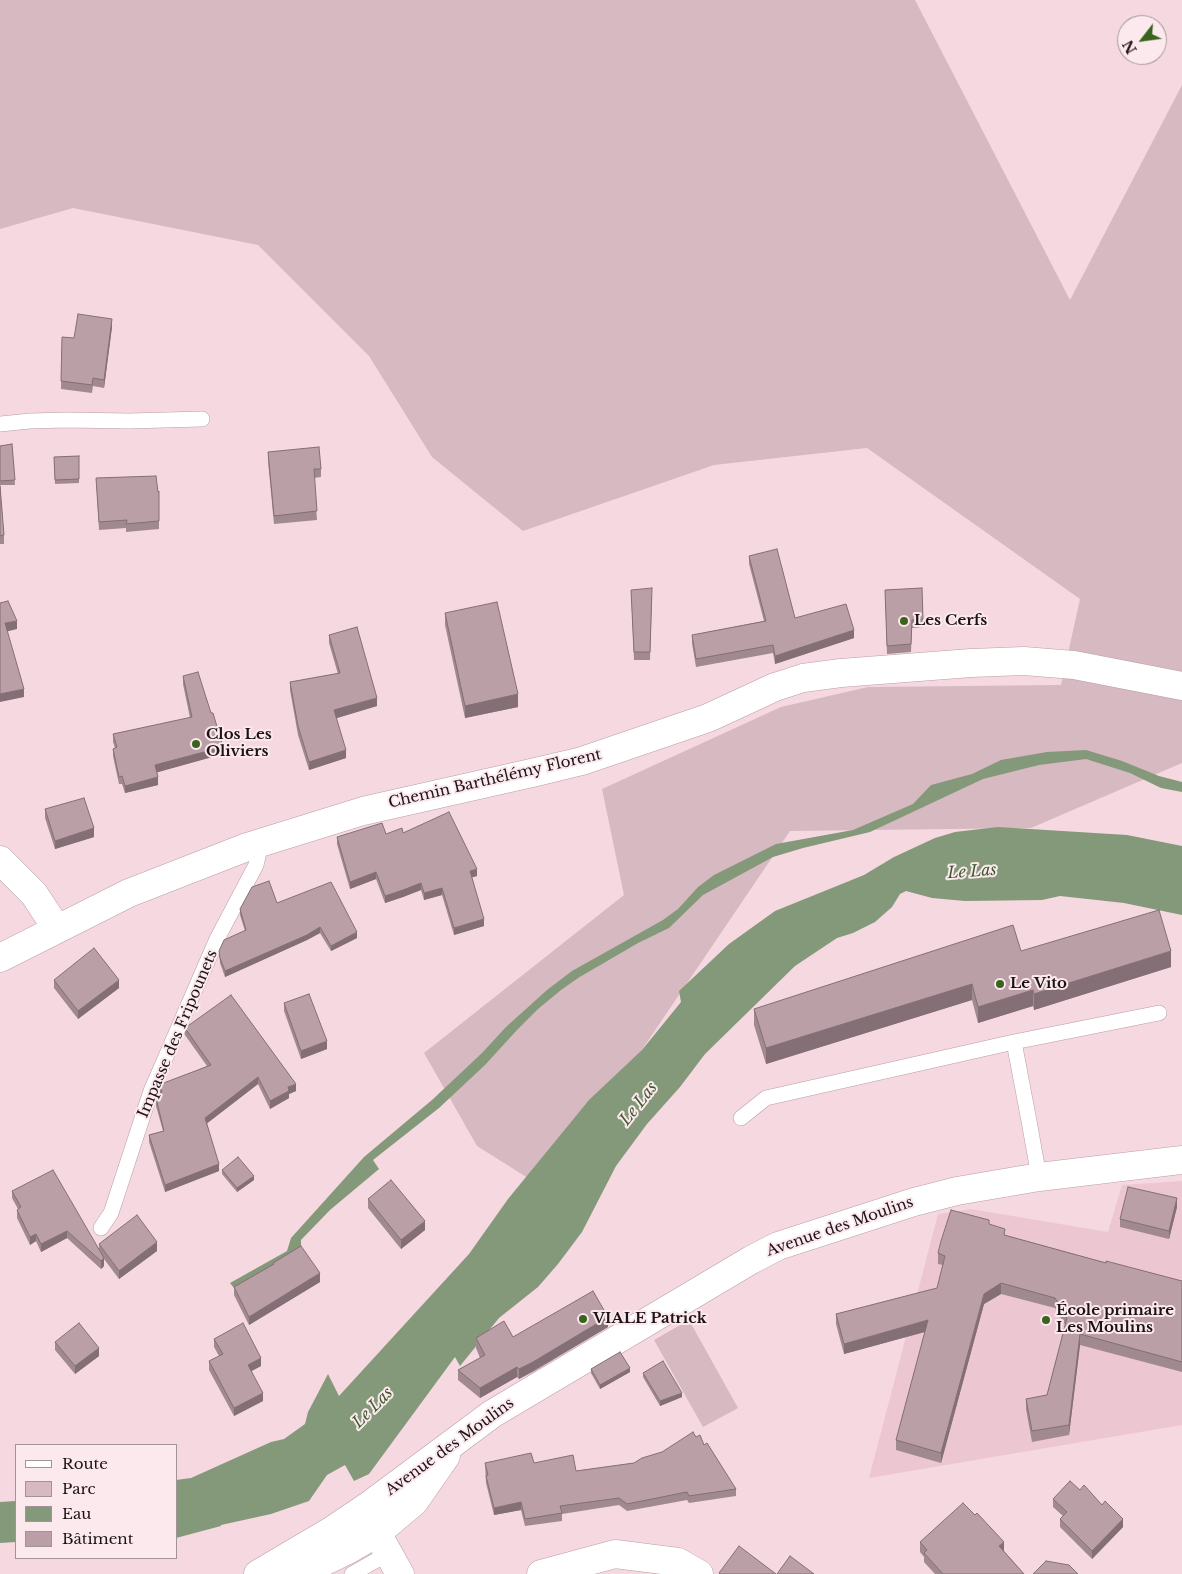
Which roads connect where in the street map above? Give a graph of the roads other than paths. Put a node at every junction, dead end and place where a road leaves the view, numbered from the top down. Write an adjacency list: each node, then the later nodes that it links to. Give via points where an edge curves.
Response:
1 (202, 419): 2 (lane, via 39,420)
2 (0, 424)
3 (1182, 686): 4 (street, Chemin Barthélémy Florent, via 1074,665 1024,661 814,676 790,681 708,718 582,761 363,811)
4 (258, 844): 6 (street, Chemin Barthélémy Florent, via 130,893); 13 (lane, Impasse des Fripounets, via 256,865 217,939 151,1091 115,1201)
5 (0, 860): 6 (street, via 34,894)
6 (57, 929): 7 (street, Chemin Barthélémy Florent)
7 (0, 958)
8 (1159, 1013): 9 (lane)
9 (1014, 1042): 10 (lane, via 766,1098); 12 (lane)
10 (741, 1118)
11 (1182, 1160): 12 (street, Avenue des Moulins)
12 (1038, 1177): 14 (street, Avenue des Moulins, via 936,1196 778,1246 492,1414)
13 (101, 1228)
14 (457, 1440): 15 (street, Avenue des Moulins); 17 (street)
15 (408, 1476): 16 (street, Avenue des Moulins); 17 (street, via 392,1499)
16 (331, 1530): 17 (street); 19 (street, Avenue des Moulins)
17 (381, 1546): 18 (street, via 348,1550); 21 (lane)
18 (324, 1568): 20 (street)
19 (258, 1574)
20 (280, 1574)
21 (352, 1574)
22 (541, 1574): 23 (street, via 615,1554 678,1562)
23 (699, 1574)

